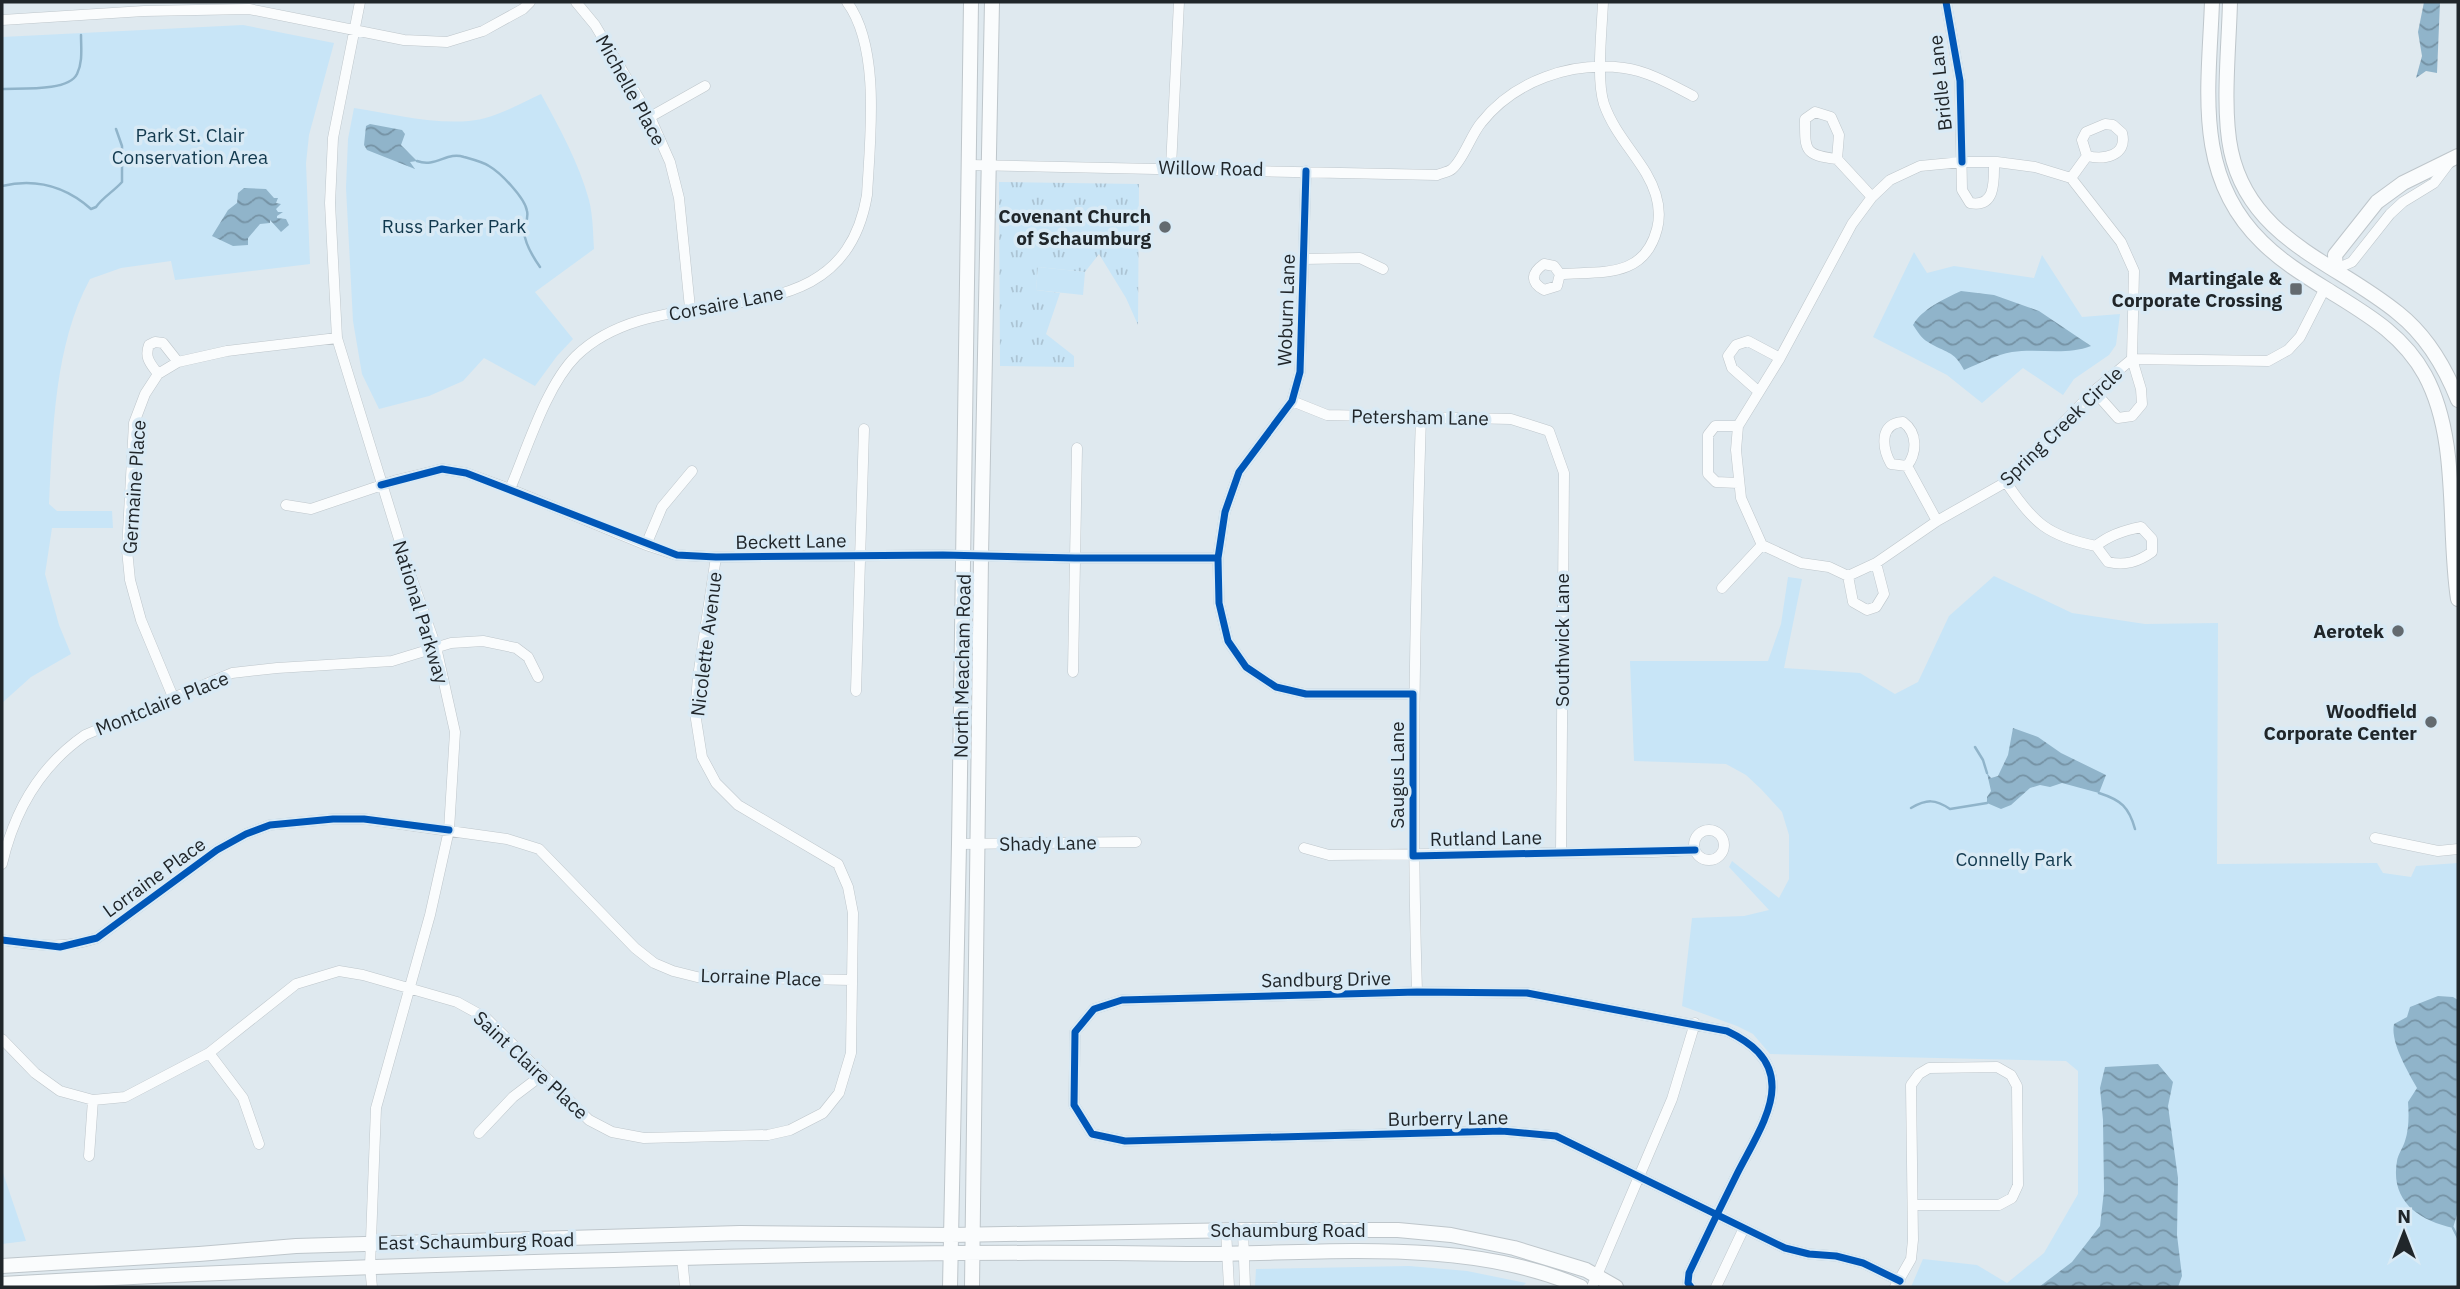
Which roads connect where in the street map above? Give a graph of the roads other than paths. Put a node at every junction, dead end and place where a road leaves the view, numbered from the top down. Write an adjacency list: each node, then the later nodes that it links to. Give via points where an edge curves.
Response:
1 (360, 2): 14 (street, National Parkway)
2 (530, 2): 14 (street, via 483,31 447,42 404,40)
3 (576, 2): 18 (street, Michelle Place, via 595,25)
4 (847, 2): 35 (street, Corsaire Lane, via 864,38 870,66 867,195 852,243 832,269 814,281 745,302)
5 (971, 2): 25 (main road, North Meacham Road)
6 (992, 2): 24 (main road, North Meacham Road)
7 (1179, 2): 26 (street)
8 (1603, 2): 15 (street)
9 (1946, 2): 22 (street, Bridle Lane, via 1960,81)
10 (2212, 2): 34 (main road, via 2209,135 2217,173 2235,210 2262,243)
11 (2230, 2): 32 (main road, via 2229,130 2241,183 2271,225)
12 (250, 6): 13 (street); 14 (street)
13 (2, 20)
14 (356, 29): 36 (street, National Parkway, via 333,138 330,204)
15 (1601, 66): 17 (street, via 1643,72); 27 (street, Willow Road, via 1559,71 1518,88 1481,123 1452,169 1437,175); 33 (street, via 1603,101 1656,191 1660,219 1652,248 1634,264 1616,271)
16 (705, 86): 18 (street)
17 (1693, 96)
18 (650, 117): 35 (street, Michelle Place, via 670,162 679,198)
19 (2087, 156): 19 (street, via 2104,158 2120,151 2123,138 2119,128 2105,124 2087,132 2082,140); 28 (street)
20 (2455, 157): 32 (main road, via 2377,202 2335,255)
21 (1838, 159): 21 (street, via 1839,135 1831,117 1809,114 1805,146 1816,157); 29 (street)
22 (1962, 162): 23 (street); 23 (street, Bridle Lane, via 1962,190 1970,203 1978,204 1992,197); 29 (street, via 1920,166 1890,180)
23 (1994, 162): 28 (street)
24 (988, 164): 25 (street, Willow Road); 26 (street, Willow Road); 63 (main road, North Meacham Road)
25 (970, 165): 62 (main road, North Meacham Road)
26 (1171, 167): 27 (street, Willow Road)
27 (1307, 171): 30 (street, Woburn Lane)
28 (2071, 178): 38 (street, Spring Creek Circle, via 2121,242 2134,271)
29 (1872, 197): 37 (street, via 1852,224)
30 (1303, 259): 31 (street, via 1360,258); 44 (street, Woburn Lane, via 1300,372)
31 (1383, 269)
32 (2336, 270): 34 (main road); 43 (main road, via 2399,314 2423,338 2448,375)
33 (1560, 274)
34 (2325, 288): 38 (street, via 2300,337 2288,351 2268,361); 70 (main road, via 2395,335 2432,386 2446,429)
35 (690, 308): 55 (street, Corsaire Lane, via 627,325 576,357 551,392)
36 (337, 338): 39 (street, Germaine Place, via 227,351); 54 (street, National Parkway)
37 (1780, 358): 41 (street); 41 (street, via 1748,341 1736,345 1728,356 1731,368)
38 (2132, 359): 42 (street, Spring Creek Circle); 42 (street, via 2142,404 2132,416 2118,418)
39 (178, 362): 40 (street, Germaine Place); 40 (street, via 163,343 149,345 148,360)
40 (158, 374): 76 (street, Germaine Place, via 134,423 127,550 141,620)
41 (1758, 391): 46 (street)
42 (2094, 391): 52 (street, Spring Creek Circle)
43 (2458, 400)
44 (1292, 401): 45 (street, Petersham Lane, via 1327,415); 66 (street, Woburn Lane, via 1239,472 1224,512)
45 (1420, 417): 48 (street, Petersham Lane, via 1511,419); 75 (street, Saugus Lane)
46 (1738, 426): 53 (street); 53 (street, via 1715,426 1708,435 1708,474 1716,482)
47 (864, 429): 61 (street)
48 (1549, 430): 85 (street, Southwick Lane, via 1563,473)
49 (1077, 448): 65 (street)
50 (1907, 466): 50 (street, via 1914,457 1914,436 1903,422 1895,422 1884,436 1885,453 1891,464); 57 (street)
51 (692, 471): 58 (street, via 662,507)
52 (2006, 482): 57 (street, Spring Creek Circle); 60 (street, via 2033,519 2060,536)
53 (1738, 483): 59 (street)
54 (382, 485): 55 (street, Beckett Lane, via 442,469); 56 (street, Beckett Lane, via 311,509); 71 (street, National Parkway)
55 (510, 489): 58 (street, Beckett Lane)
56 (286, 505)
57 (1937, 522): 67 (street, Spring Creek Circle)
58 (646, 545): 64 (street, Beckett Lane, via 677,555)
59 (1762, 545): 68 (street, via 1801,563); 69 (street)
60 (2096, 546): 60 (street, via 2141,527 2149,533 2153,546 2146,557 2121,565 2108,562)
61 (860, 556): 62 (street, Beckett Lane); 64 (street, Beckett Lane); 74 (street)
62 (963, 556): 63 (street, Beckett Lane); 80 (main road, North Meacham Road)
63 (981, 556): 65 (street, Beckett Lane); 81 (main road, North Meacham Road)
64 (716, 557): 89 (street, Nicolette Avenue, via 695,713 702,757 716,783 738,805 838,864 853,913)
65 (1074, 558): 66 (street, Beckett Lane); 72 (street)
66 (1218, 558): 75 (street, Woburn Lane, via 1219,603 1228,641 1246,667 1276,687 1306,694)
67 (1876, 563): 68 (street, Spring Creek Circle); 68 (street, via 1884,594 1876,607 1867,610 1853,602)
68 (1848, 576)
69 (1722, 588)
70 (2458, 599)
71 (436, 647): 73 (street, Montclaire Place, via 501,643 528,657); 76 (street, Montclaire Place, via 393,661 232,674); 77 (street, National Parkway, via 455,732)
72 (1073, 672)
73 (538, 677)
74 (856, 691)
75 (1413, 694): 86 (street, Saugus Lane)
76 (173, 697): 87 (street, Montclaire Place, via 85,735 63,750 27,800 9,835)
77 (449, 830): 88 (street, Lorraine Place, via 364,819 270,825 218,850 97,938 60,947); 89 (street, Lorraine Place, via 539,849 635,948 673,971 697,977); 90 (street, National Parkway)
78 (2375, 838): 83 (street, via 2438,851)
79 (1136, 842): 81 (street, Shady Lane)
80 (959, 844): 81 (street, Shady Lane); 109 (main road, North Meacham Road)
81 (978, 844): 108 (main road, North Meacham Road)
82 (1304, 848): 86 (street, Rutland Lane, via 1329,856)
83 (2458, 849)
84 (1695, 850): 85 (street, Rutland Lane)
85 (1561, 853): 86 (street, Rutland Lane)
86 (1413, 856): 91 (street, Saugus Lane)
87 (2, 864)
88 (2, 940)
89 (852, 980): 97 (street, Nicolette Avenue, via 851,1053 839,1093)
90 (409, 987): 94 (street, Saint Claire Place, via 339,971 312,978 296,984); 95 (street, Saint Claire Place, via 457,1002 486,1018); 110 (street, National Parkway, via 376,1108)
91 (1417, 992): 92 (street, Sandburg Drive, via 1527,993); 99 (street, Sandburg Drive, via 1122,1000 1094,1009 1075,1032 1074,1105)
92 (1695, 1023): 102 (street, via 1672,1099); 104 (street, Sandburg Drive, via 1747,1040 1762,1055 1772,1084 1771,1102)
93 (2, 1039): 96 (street, Saint Claire Place, via 60,1091)
94 (208, 1053): 96 (street, Saint Claire Place, via 125,1097); 100 (street, via 243,1098)
95 (542, 1075): 97 (street, Saint Claire Place, via 589,1119 612,1132 643,1138 768,1135 790,1130); 98 (street)
96 (93, 1100): 101 (street)
97 (823, 1113)
98 (479, 1133)
99 (1092, 1134): 102 (street, Burberry Lane, via 1125,1142 1502,1131 1556,1136)
100 (259, 1144)
101 (89, 1156)
102 (1639, 1177): 104 (street, Burberry Lane); 118 (street)
103 (1913, 1205): 103 (street, via 1911,1085 1919,1074 1929,1068 1997,1067 2011,1074 2017,1086 2018,1185 2012,1198 1999,1205); 120 (street, via 1911,1259)
104 (1716, 1216): 105 (street, Burberry Lane); 129 (street, Sandburg Drive, via 1689,1273)
105 (1744, 1228): 120 (street, Burberry Lane, via 1786,1248 1863,1263); 130 (street)
106 (1226, 1230): 107 (main road, Schaumburg Road); 108 (main road, Schaumburg Road); 113 (street)
107 (1243, 1230): 114 (street); 118 (main road, Schaumburg Road, via 1398,1230 1482,1239 1586,1270)
108 (972, 1234): 109 (main road, Schaumburg Road); 112 (main road, North Meacham Road)
109 (951, 1235): 110 (main road, East Schaumburg Road, via 740,1233); 111 (main road, North Meacham Road)
110 (371, 1244): 116 (main road, East Schaumburg Road); 117 (street, National Parkway)
111 (950, 1253): 112 (main road, Schaumburg Road); 115 (main road, East Schaumburg Road); 123 (main road, North Meacham Road)
112 (972, 1253): 113 (main road, Schaumburg Road); 124 (main road, North Meacham Road)
113 (1227, 1254): 114 (main road, Schaumburg Road); 125 (street)
114 (1244, 1254): 126 (street); 127 (main road, Schaumburg Road, via 1458,1256 1528,1269)
115 (682, 1258): 117 (main road, East Schaumburg Road); 122 (street)
116 (2, 1266)
117 (370, 1266): 119 (main road, East Schaumburg Road); 121 (street, National Parkway)
118 (1594, 1282): 128 (main road, Schaumburg Road)
119 (2, 1284)
120 (1897, 1284)
121 (372, 1287)
122 (685, 1287)
123 (950, 1287)
124 (972, 1287)
125 (1229, 1287)
126 (1245, 1287)
127 (1581, 1287)
128 (1616, 1287)
129 (1692, 1287)
130 (1716, 1287)

